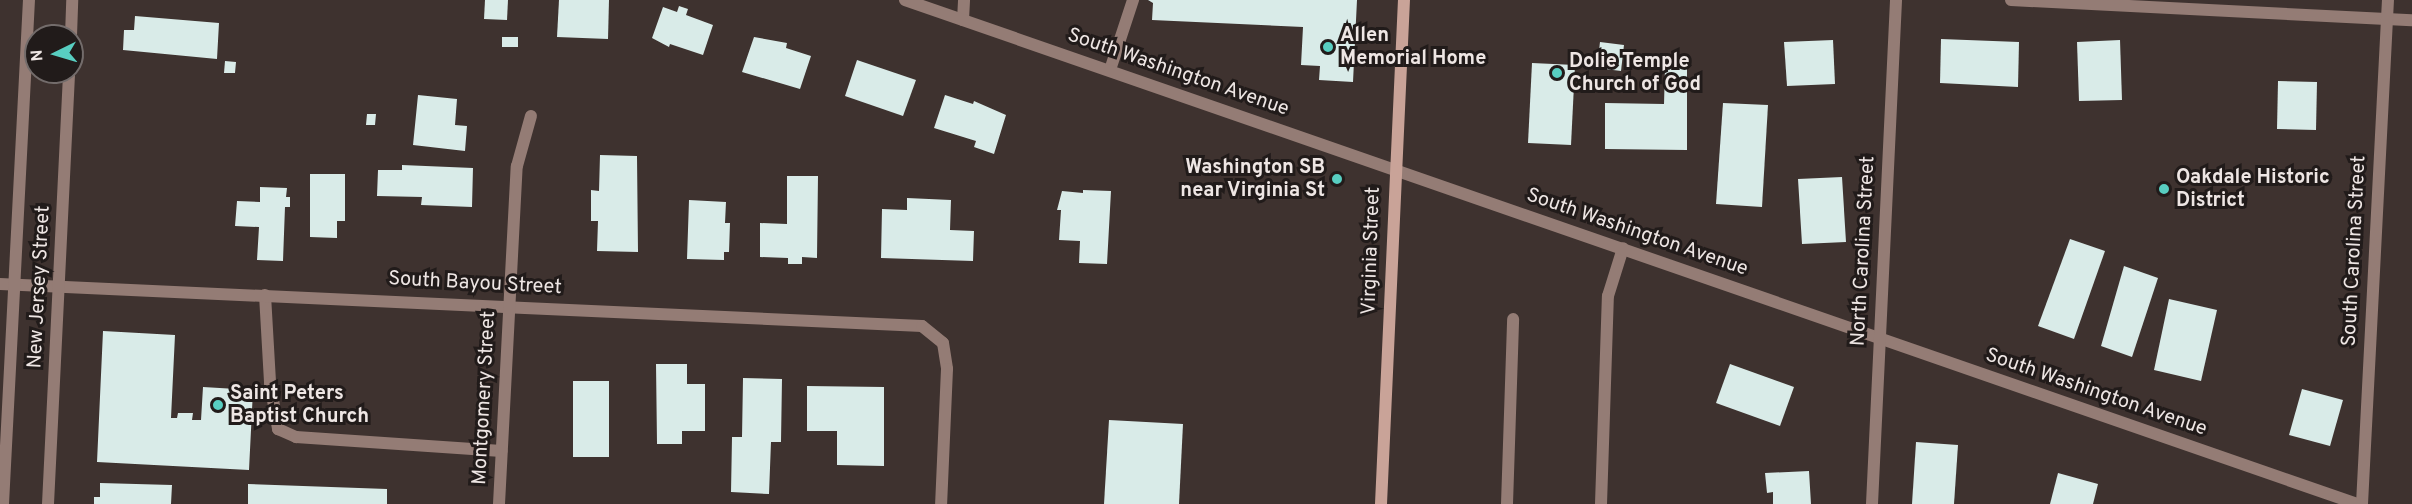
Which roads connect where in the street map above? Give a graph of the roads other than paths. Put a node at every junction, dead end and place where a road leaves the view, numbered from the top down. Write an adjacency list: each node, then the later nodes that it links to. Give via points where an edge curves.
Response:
1 (29, 0): 20 (street, New Jersey Street)
2 (72, 0): 13 (street)
3 (904, 0): 11 (street, South Washington Avenue)
4 (964, 0): 11 (street)
5 (1133, 0): 14 (street)
6 (1404, 0): 17 (street, Virginia Street)
7 (1896, 0): 25 (street, North Carolina Street)
8 (2011, 0): 10 (street)
9 (2388, 0): 10 (street, South Carolina Street)
10 (2387, 19): 12 (street); 36 (street, South Carolina Street)
11 (963, 20): 14 (street, South Washington Avenue)
12 (2412, 20)
13 (71, 24)
14 (1110, 70): 17 (street, South Washington Avenue)
15 (68, 84): 21 (street, New Jersey Street)
16 (531, 116): 23 (street, Montgomery Street, via 517,166)
17 (1395, 168): 18 (street, South Washington Avenue); 31 (street, Virginia Street)
18 (1623, 248): 25 (street, South Washington Avenue); 33 (street, via 1608,296)
19 (0, 284): 20 (street, South Bayou Street)
20 (14, 285): 21 (street, South Bayou Street); 27 (street, New Jersey Street)
21 (59, 286): 22 (street, South Bayou Street); 28 (street, New Jersey Street)
22 (264, 295): 23 (street, South Bayou Street); 26 (street, via 270,383 279,429 296,437)
23 (510, 305): 26 (street, Montgomery Street); 30 (street, South Bayou Street, via 922,326 943,343 947,369)
24 (1513, 319): 32 (street)
25 (1879, 338): 34 (street, North Carolina Street); 35 (street, South Washington Avenue)
26 (502, 451): 29 (street, Montgomery Street)
27 (3, 504)
28 (48, 504)
29 (499, 504)
30 (941, 504)
31 (1381, 504)
32 (1507, 504)
33 (1601, 504)
34 (1872, 504)
35 (2357, 504)
36 (2362, 504)

